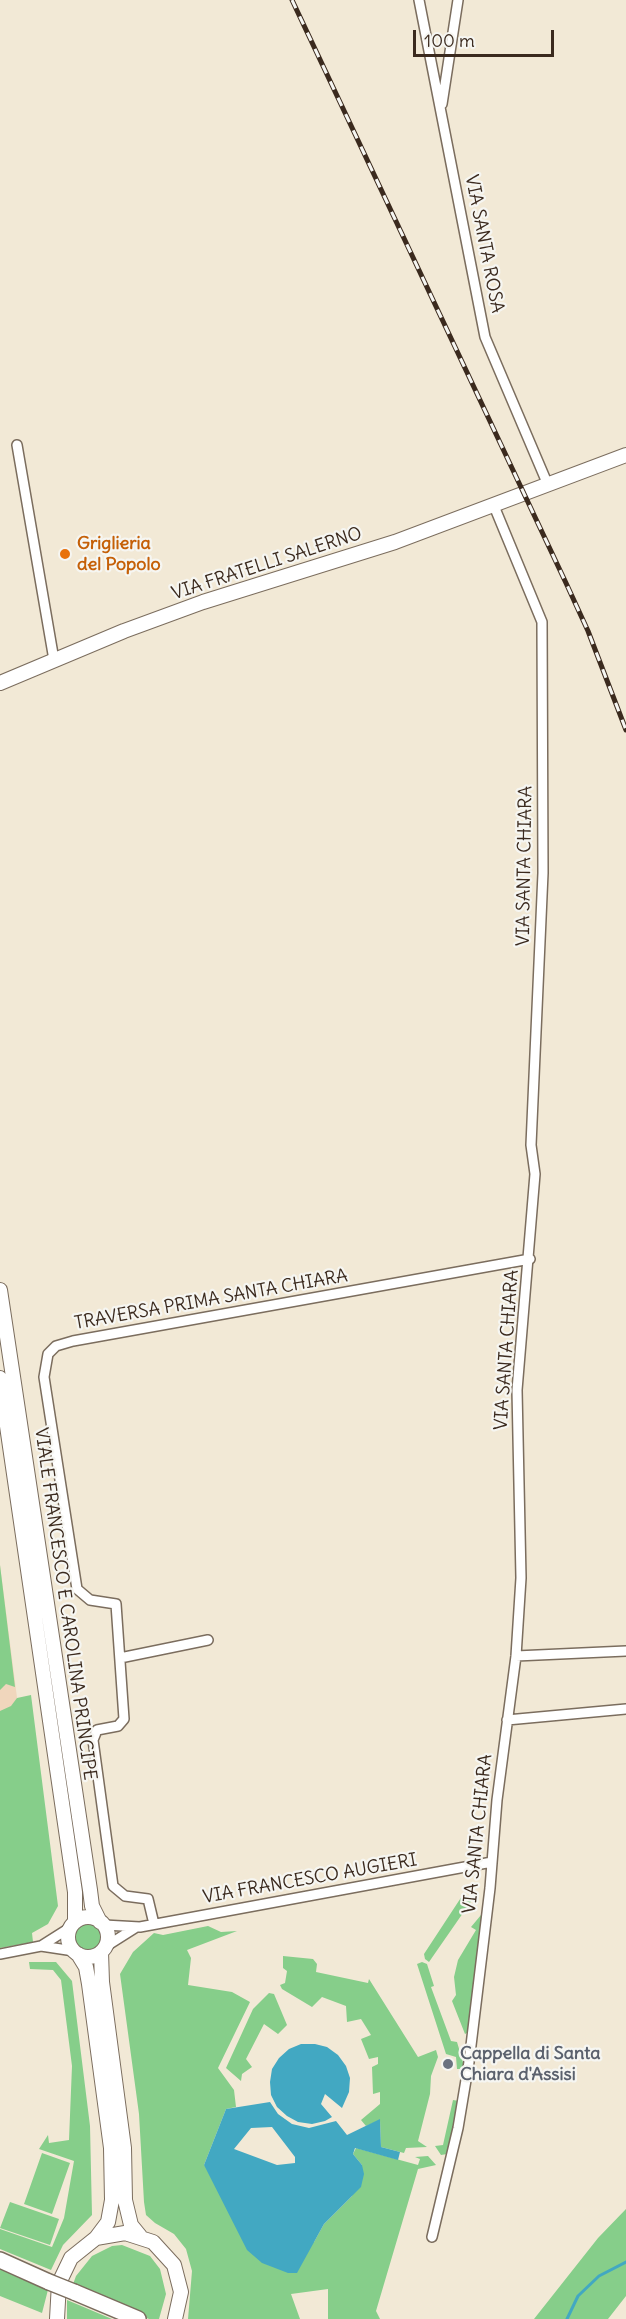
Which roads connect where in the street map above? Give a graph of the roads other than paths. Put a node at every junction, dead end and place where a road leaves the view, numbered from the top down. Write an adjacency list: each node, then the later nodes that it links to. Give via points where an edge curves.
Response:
1 (419, 0): 3 (street, VIA SANTA ROSA)
2 (458, 0): 3 (street)
3 (441, 112): 6 (street, VIA SANTA ROSA, via 485,337)
4 (17, 445): 8 (street)
5 (626, 455): 6 (street, VIA FRATELLI SALERNO)
6 (548, 485): 7 (street, VIA FRATELLI SALERNO)
7 (494, 506): 8 (street, VIA FRATELLI SALERNO, via 203,603); 10 (street, VIA SANTA CHIARA, via 542,622 543,873 533,1065 531,1145 535,1174)
8 (54, 660): 9 (street, VIA FRATELLI SALERNO)
9 (0, 683)
10 (530, 1259): 15 (street, VIA SANTA CHIARA, via 517,1390 521,1578); 16 (street, TRAVERSA PRIMA SANTA CHIARA, via 56,1346 44,1364 44,1377 75,1583 90,1600 116,1604)
11 (0, 1290): 20 (street, VIALE FRANCESCO E CAROLINA PRINCIPE, via 92,1906)
12 (0, 1378): 22 (street, VIALE FRANCESCO E CAROLINA PRINCIPE, via 75,1892)
13 (208, 1640): 16 (street)
14 (626, 1651): 15 (street)
15 (516, 1656): 18 (street, VIA SANTA CHIARA)
16 (120, 1658): 21 (street, TRAVERSA PRIMA SANTA CHIARA, via 124,1719 118,1726 97,1730 93,1748 113,1886 125,1896 148,1899)
17 (626, 1709): 18 (street)
18 (507, 1720): 19 (street, VIA SANTA CHIARA)
19 (492, 1862): 21 (street, VIA FRANCESCO AUGIERI); 29 (street, VIA SANTA CHIARA, via 469,2062)
20 (102, 1924): 22 (street, via 88,1917); 23 (street, VIA FRANCESCO AUGIERI); 25 (street, VIALE FRANCESCO E CAROLINA PRINCIPE, via 108,1934)
21 (154, 1924): 23 (street, VIA FRANCESCO AUGIERI)
22 (73, 1925): 24 (street); 26 (street, VIALE FRANCESCO E CAROLINA PRINCIPE, via 69,1940)
23 (135, 1928): 25 (street, VIA FRANCESCO AUGIERI)
24 (41, 1946): 26 (street); 27 (street)
25 (103, 1949): 26 (street, via 90,1957); 28 (street, VIALE FRANCESCO E CAROLINA PRINCIPE, via 102,1982 124,2148 125,2200 131,2225)
26 (76, 1953): 30 (street, VIALE FRANCESCO E CAROLINA PRINCIPE, via 86,1967 111,2148 112,2200 108,2222)
27 (0, 1954)
28 (140, 2236): 30 (street, via 125,2233); 34 (street, via 165,2252 174,2265 181,2292)
29 (432, 2237)
30 (96, 2238): 32 (street, via 79,2250 67,2266 59,2283)
31 (0, 2260): 33 (main road, bridge)
32 (57, 2319)
33 (138, 2319)
34 (175, 2319)

